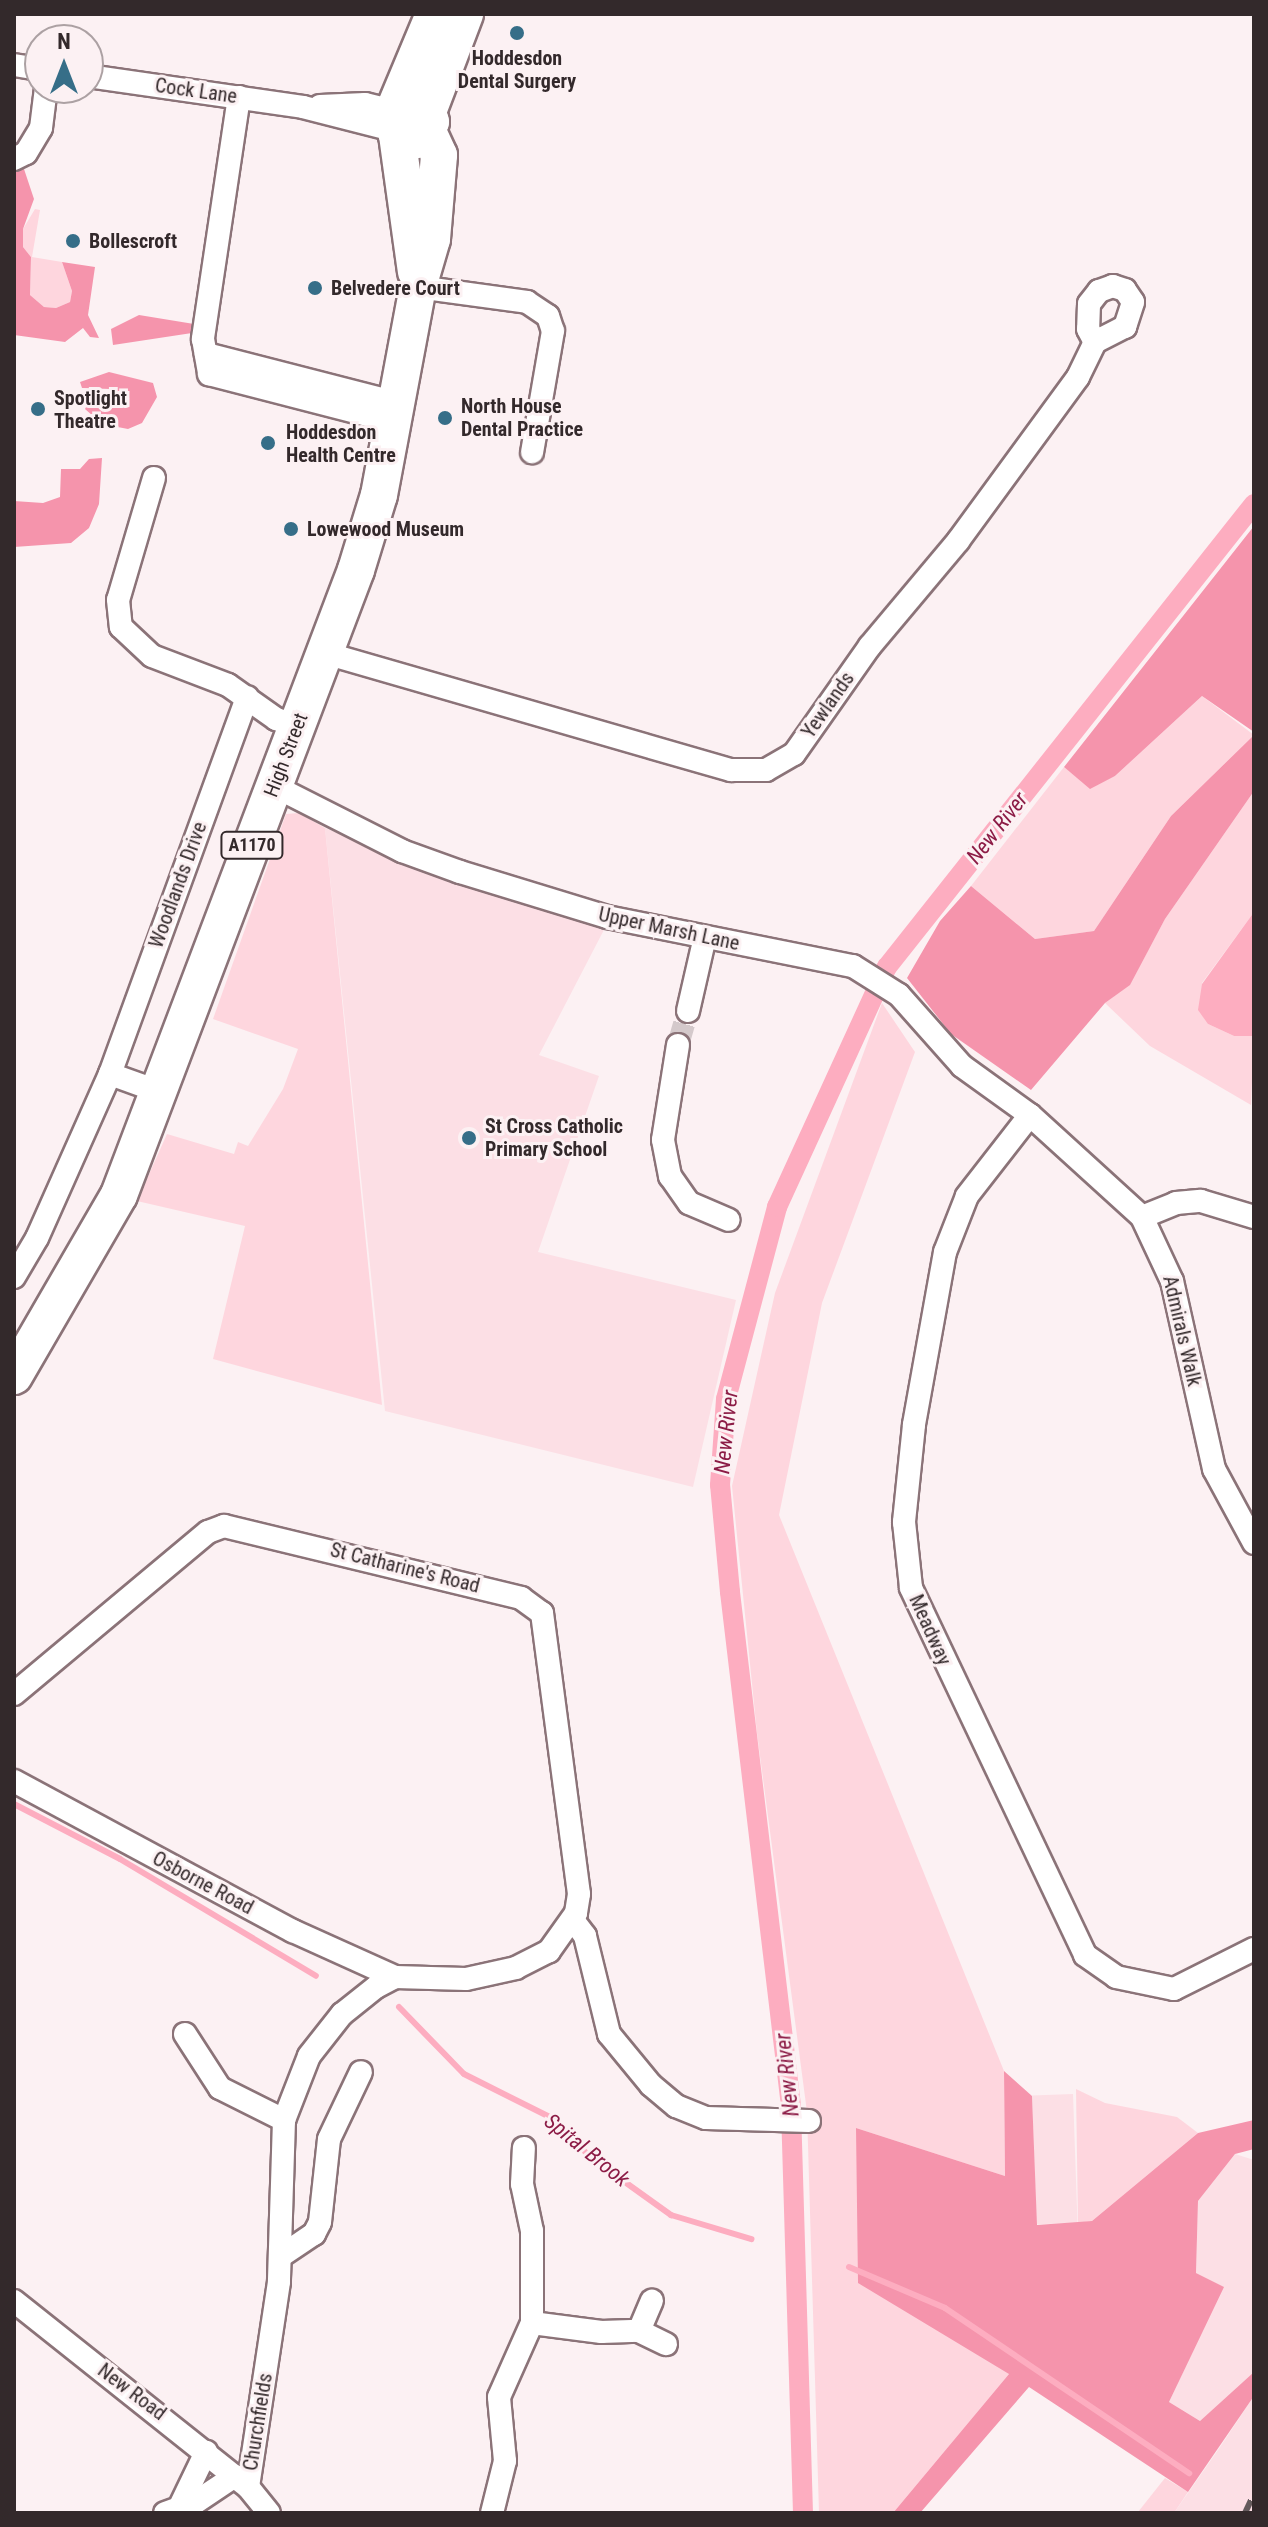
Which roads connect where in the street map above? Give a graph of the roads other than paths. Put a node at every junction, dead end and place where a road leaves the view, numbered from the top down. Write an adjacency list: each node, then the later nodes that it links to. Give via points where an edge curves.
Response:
1 (434, 14): 6 (main road)
2 (465, 14): 6 (main road)
3 (104, 78): 4 (street, Cock Lane)
4 (239, 97): 6 (street, Cock Lane); 10 (street, via 203,339 208,364)
5 (44, 104): 7 (street, via 41,128 26,153)
6 (407, 121): 8 (main road, High Street, via 439,155 439,188)
7 (14, 159)
8 (418, 287): 10 (main road, High Street / A1170); 11 (street, via 527,302 548,316 553,331)
9 (1095, 342): 13 (street, Yewlands, via 1078,377 958,541 870,646 794,754 766,770 731,770)
10 (396, 413): 13 (main road, High Street / A1170, via 369,529)
11 (532, 452)
12 (154, 478): 14 (street, via 118,600 121,627 152,656)
13 (325, 653): 15 (main road, High Street / A1170)
14 (247, 697): 15 (street, via 276,719); 20 (street, Woodlands Drive)
15 (297, 726): 16 (main road, High Street / A1170)
16 (274, 786): 17 (street, Upper Marsh Lane, via 402,851 460,872 607,917); 21 (main road, High Street / A1170)
17 (705, 937): 18 (street); 22 (street, Upper Marsh Lane, via 858,969 899,995 955,1060)
18 (688, 1011)
19 (678, 1045): 25 (street, via 663,1140 670,1176 689,1203)
20 (110, 1074): 21 (street); 26 (street, Woodlands Drive, via 37,1238)
21 (160, 1092): 27 (main road, High Street / A1170, via 104,1225)
22 (1030, 1115): 23 (street, Admirals Walk); 32 (street, Meadway, via 967,1196 950,1234 914,1425 904,1531 911,1588 1085,1955 1116,1977 1174,1989)
23 (1142, 1217): 24 (street, via 1176,1203 1201,1201); 28 (street, Admirals Walk, via 1172,1281 1214,1469)
24 (1254, 1217)
25 (729, 1220)
26 (14, 1277)
27 (14, 1376)
28 (1254, 1543)
29 (14, 1694): 31 (street, St Catharine's Road, via 208,1532 224,1526 527,1600 544,1618 579,1894)
30 (14, 1781): 33 (street, Osborne Road, via 293,1931)
31 (573, 1920): 33 (street, via 549,1951 516,1968 466,1979); 37 (street, via 585,1936 600,2013 626,2061 686,2112 745,2122)
32 (1254, 1949)
33 (395, 1977): 36 (street, via 358,2001 317,2042)
34 (185, 2034): 36 (street, via 220,2088)
35 (361, 2072): 39 (street, via 329,2139 320,2222 314,2234)
36 (284, 2120): 39 (street)
37 (809, 2121)
38 (524, 2148): 42 (street, via 522,2184 532,2231)
39 (281, 2256): 46 (street, Churchfields, via 274,2323)
40 (14, 2301): 45 (street, New Road)
41 (652, 2301): 43 (street)
42 (532, 2323): 43 (street); 48 (street, via 499,2397 505,2461)
43 (639, 2331): 44 (street)
44 (666, 2344)
45 (206, 2452): 46 (street, New Road); 47 (street)
46 (242, 2481): 47 (street); 49 (street, Churchfields)
47 (173, 2508)
48 (494, 2509)
49 (269, 2513)

